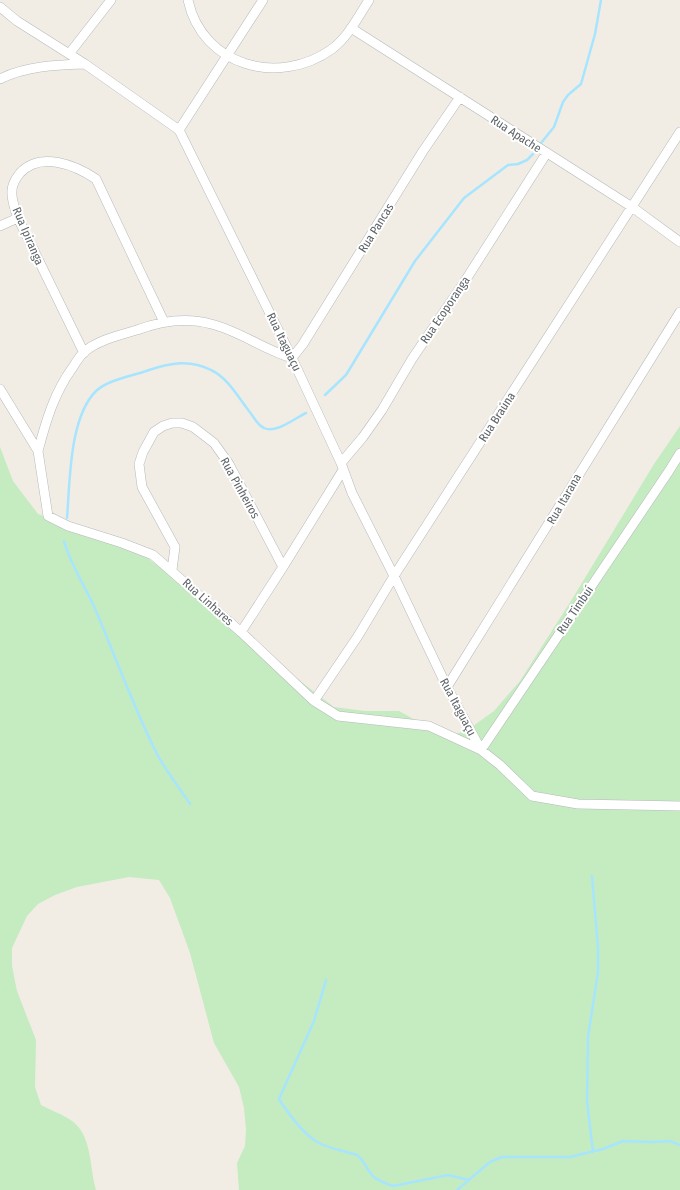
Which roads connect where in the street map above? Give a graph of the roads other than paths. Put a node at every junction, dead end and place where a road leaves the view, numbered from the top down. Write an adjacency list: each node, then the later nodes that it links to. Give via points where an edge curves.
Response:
1 (111, 0): 7 (street)
2 (188, 0): 8 (street, via 200,31)
3 (263, 0): 8 (street)
4 (369, 0): 6 (street)
5 (0, 7): 7 (street, Rua Itaguaçu)
6 (351, 28): 8 (street, via 333,48 292,67 248,65); 11 (street, Rua Apache)
7 (69, 54): 9 (street, Rua Itaguaçu)
8 (226, 56): 12 (street)
9 (85, 64): 10 (street, via 39,67); 12 (street, Rua Itaguaçu)
10 (0, 79)
11 (460, 97): 14 (street, Rua Apache); 22 (street, Rua Pancas)
12 (179, 130): 22 (street, Rua Itaguaçu)
13 (680, 132): 15 (street, Rua Braúna)
14 (546, 154): 15 (street, Rua Apache); 26 (street, Rua Ecoporanga)
15 (632, 207): 18 (street, Rua Apache); 29 (street, Rua Braúna)
16 (18, 218): 17 (street); 20 (street, Rua Ipiranga, via 12,190 16,178 25,169 56,162 84,171 96,179); 21 (street, Rua Ipiranga)
17 (0, 226)
18 (680, 242)
19 (680, 312): 31 (street, Rua Itarana)
20 (164, 322): 21 (street, via 114,337); 22 (street, via 212,324)
21 (84, 352): 24 (street, via 55,395)
22 (292, 358): 26 (street, Rua Itaguaçu)
23 (0, 389): 24 (street, Rua Linhares)
24 (38, 451): 28 (street, Rua Linhares, via 48,516 154,555)
25 (680, 453): 33 (street, Rua Timbuí)
26 (342, 467): 27 (street, Rua Ecoporanga); 29 (street, Rua Itaguaçu)
27 (284, 567): 28 (street, Rua Pinheiros, via 229,464 214,443 193,427 172,423 154,432 139,464 142,487 175,547); 30 (street, Rua Ecoporanga)
28 (172, 570): 30 (street, Rua Linhares)
29 (394, 576): 31 (street, Rua Itaguaçu); 32 (street, Rua Braúna)
30 (242, 632): 32 (street, Rua Linhares)
31 (447, 687): 33 (street, Rua Itaguaçu)
32 (314, 701): 33 (street, Rua Linhares, via 338,716 429,726)
33 (481, 750): 34 (street, via 532,796 578,804)
34 (680, 806)

